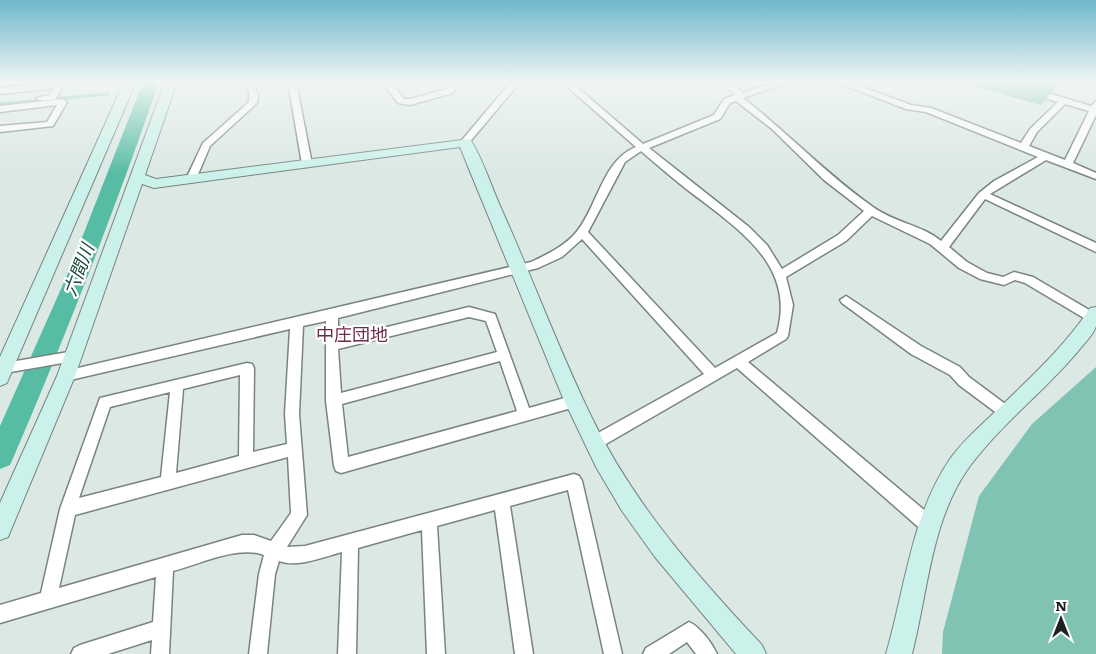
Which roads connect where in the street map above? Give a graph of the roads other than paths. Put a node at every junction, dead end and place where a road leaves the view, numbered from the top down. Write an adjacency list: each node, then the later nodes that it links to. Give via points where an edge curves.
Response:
1 (57, 113): 13 (street, via 50,124)
2 (117, 113): 40 (street)
3 (160, 113): 20 (street)
4 (242, 113): 22 (street, via 206,145)
5 (298, 113): 18 (street)
6 (489, 113): 14 (street)
7 (601, 113): 16 (street)
8 (720, 113): 16 (street, via 717,117)
9 (758, 113): 26 (street, via 828,178)
10 (935, 113): 15 (street)
11 (1052, 113): 15 (street)
12 (1093, 113): 19 (street)
13 (0, 129)
14 (465, 142): 18 (street); 30 (street)
15 (1024, 147): 17 (street)
16 (642, 148): 27 (street, via 621,160); 31 (street, via 753,237)
17 (1045, 156): 19 (street); 24 (street)
18 (307, 164): 22 (street)
19 (1067, 165): 21 (street)
20 (136, 176): 23 (street); 25 (street)
21 (1096, 176)
22 (191, 179): 23 (street)
23 (154, 184): 25 (street)
24 (983, 195): 28 (street); 29 (street)
25 (127, 203): 39 (street)
26 (871, 211): 28 (street); 31 (street, via 842,238)
27 (582, 233): 30 (street, via 558,254); 41 (street)
28 (943, 247): 34 (street, via 963,265 984,276 1004,281 1014,276 1029,280)
29 (1096, 248)
30 (520, 269): 33 (street); 44 (street)
31 (781, 275): 38 (street, via 787,295 788,317 782,336)
32 (846, 300): 45 (street, via 916,350 955,371)
33 (332, 315): 35 (street); 36 (street)
34 (1093, 322): 45 (street)
35 (297, 323): 39 (street); 48 (street, via 292,414)
36 (332, 345): 37 (street, via 469,312 490,317); 43 (street)
37 (504, 355): 43 (street); 46 (street)
38 (738, 361): 41 (street); 54 (street)
39 (66, 363): 40 (street, via 31,364); 55 (street)
40 (2, 373)
41 (713, 375): 47 (street)
42 (177, 384): 49 (street, via 247,368); 50 (street); 52 (street, via 105,402)
43 (334, 401): 46 (street, via 341,466)
44 (575, 401): 46 (street); 47 (street)
45 (1007, 413): 54 (street, via 978,440 957,468)
46 (525, 415)
47 (594, 443): 71 (street, via 614,480 656,540)
48 (295, 448): 49 (street); 57 (street, via 299,516)
49 (246, 460): 50 (street)
50 (168, 481): 52 (street)
51 (502, 501): 53 (street); 67 (street); 68 (street, via 574,481)
52 (68, 509): 59 (street)
53 (429, 520): 56 (street); 66 (street)
54 (930, 526): 72 (street)
55 (0, 529)
56 (350, 542): 57 (street, via 306,554 285,555); 65 (street)
57 (274, 551): 58 (street, via 254,543 242,543); 64 (street, via 267,574)
58 (165, 566): 59 (street); 61 (street)
59 (48, 600): 60 (street)
60 (0, 614)
61 (162, 628): 62 (street); 63 (street)
62 (80, 654)
63 (160, 654)
64 (258, 654)
65 (347, 654)
66 (436, 654)
67 (524, 654)
68 (613, 654)
69 (652, 654): 70 (street, via 690,631)
70 (708, 654)
71 (753, 654)
72 (899, 654)

